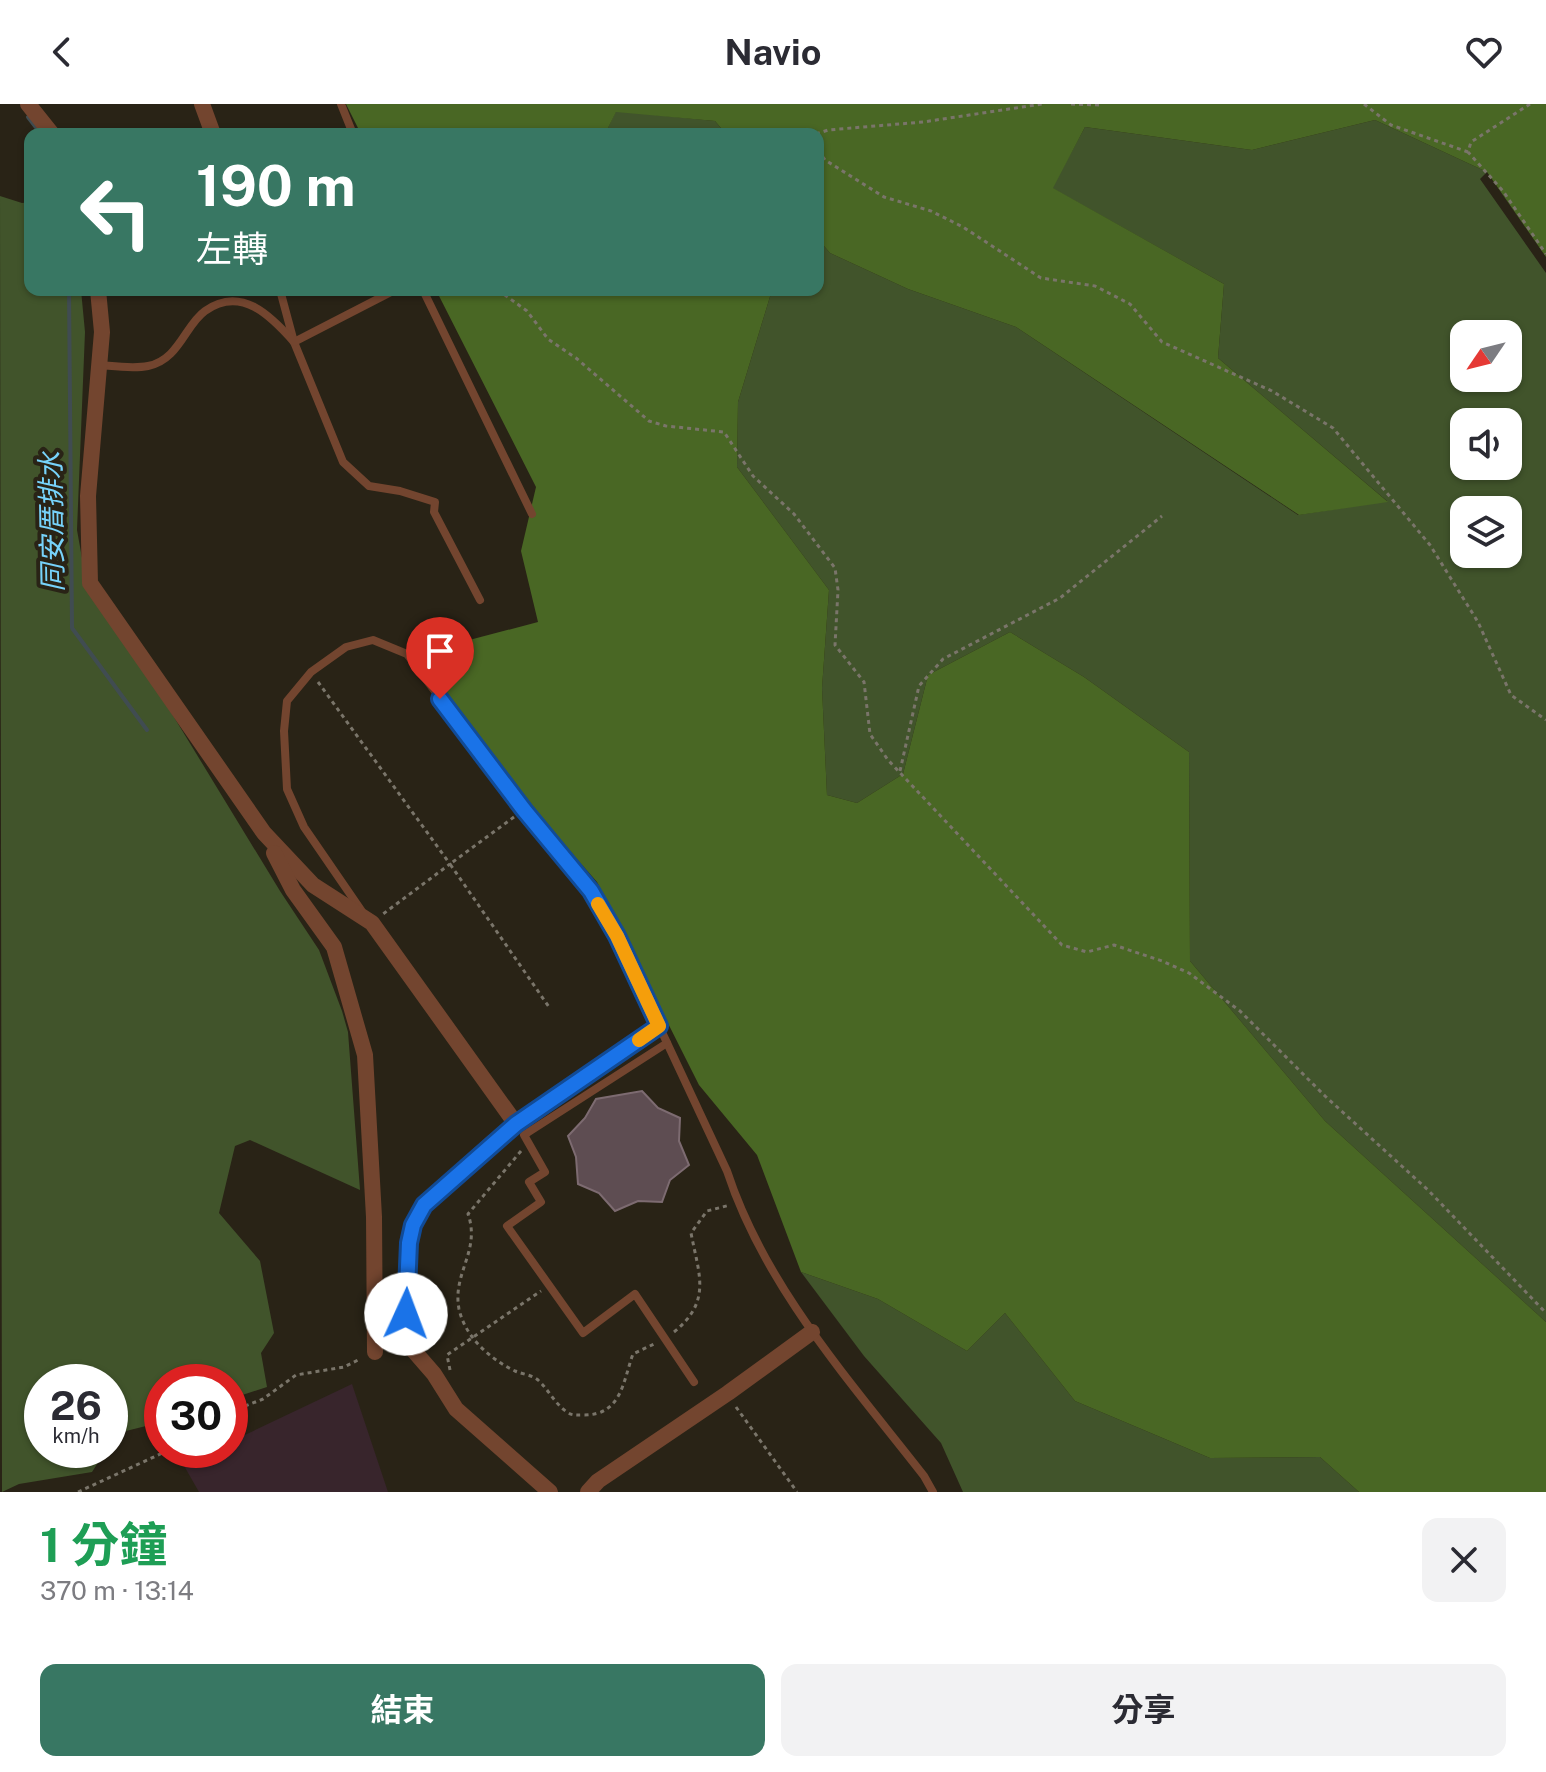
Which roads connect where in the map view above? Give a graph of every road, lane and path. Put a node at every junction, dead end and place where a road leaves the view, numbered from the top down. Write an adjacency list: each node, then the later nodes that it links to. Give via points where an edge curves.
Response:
1 (28, 104): 9 (street)
2 (202, 104): 10 (street)
3 (341, 104): 11 (lane)
4 (1042, 104): 12 (path)
5 (1071, 104): 8 (path)
6 (1364, 104): 13 (path, via 1391,125)
7 (1530, 104): 13 (path, via 1471,142)
8 (1099, 105)
9 (47, 128)
10 (211, 128)
11 (351, 128)
12 (824, 131)
13 (1468, 152): 15 (path, via 1503,191)
14 (824, 159): 27 (path, via 884,197 963,227 1041,278 1095,286 1130,304 1162,342 1272,391 1333,428 1430,545 1478,622 1511,695)
15 (1546, 254)
16 (99, 296): 22 (street, via 102,332)
17 (282, 296): 21 (lane)
18 (383, 296): 21 (lane)
19 (426, 296): 23 (lane)
20 (506, 296): 28 (path, via 527,311 548,339 649,421 724,432 753,476 794,514 835,568 835,645 864,682 870,734)
21 (294, 342): 22 (lane, via 271,317 242,301 226,302 204,311 168,356 149,366); 25 (lane, via 343,462 369,486 435,502 434,512)
22 (97, 365): 30 (street, via 88,496 90,583)
23 (532, 514)
24 (1162, 516): 28 (path, via 1060,598 943,659 919,686)
25 (480, 600)
26 (311, 672): 29 (lane, via 346,647 373,640 407,654); 31 (path); 32 (lane, via 287,701 287,789 304,827)
27 (1546, 720)
28 (900, 771): 39 (path, via 1062,945 1087,952 1114,945 1162,961 1189,973 1240,1011 1428,1190)
29 (524, 810): 31 (path); 34 (lane, via 591,891)
30 (264, 833): 32 (street, via 313,885); 43 (street, via 293,890 334,947 365,1055)
31 (450, 864): 32 (path); 33 (path)
32 (372, 923): 36 (street)
33 (549, 1007)
34 (659, 1026): 35 (lane); 36 (street)
35 (667, 1043): 36 (lane); 37 (lane)
36 (520, 1130): 38 (lane, via 545,1172 529,1182 541,1202 507,1226); 42 (path, via 520,1154 468,1214 473,1229 461,1268 459,1309); 50 (street, via 424,1205 409,1243 406,1314 414,1351 456,1409)
37 (737, 1203): 40 (lane); 41 (path, via 707,1211 691,1233 701,1284 696,1310)
38 (549, 1286): 41 (lane, via 583,1333 635,1294); 42 (path)
39 (1546, 1313)
40 (812, 1332): 46 (street); 53 (lane)
41 (664, 1339): 42 (path, via 633,1354 623,1390 609,1408 593,1415 570,1415 537,1379 490,1356); 45 (lane)
42 (474, 1340): 44 (path, via 447,1355)
43 (375, 1352): 47 (path, via 344,1367 296,1375)
44 (452, 1382)
45 (694, 1382)
46 (728, 1393): 51 (street); 52 (path)
47 (248, 1405)
48 (144, 1462): 49 (path)
49 (78, 1492)
50 (550, 1492)
51 (588, 1492)
52 (797, 1492)
53 (933, 1492)

